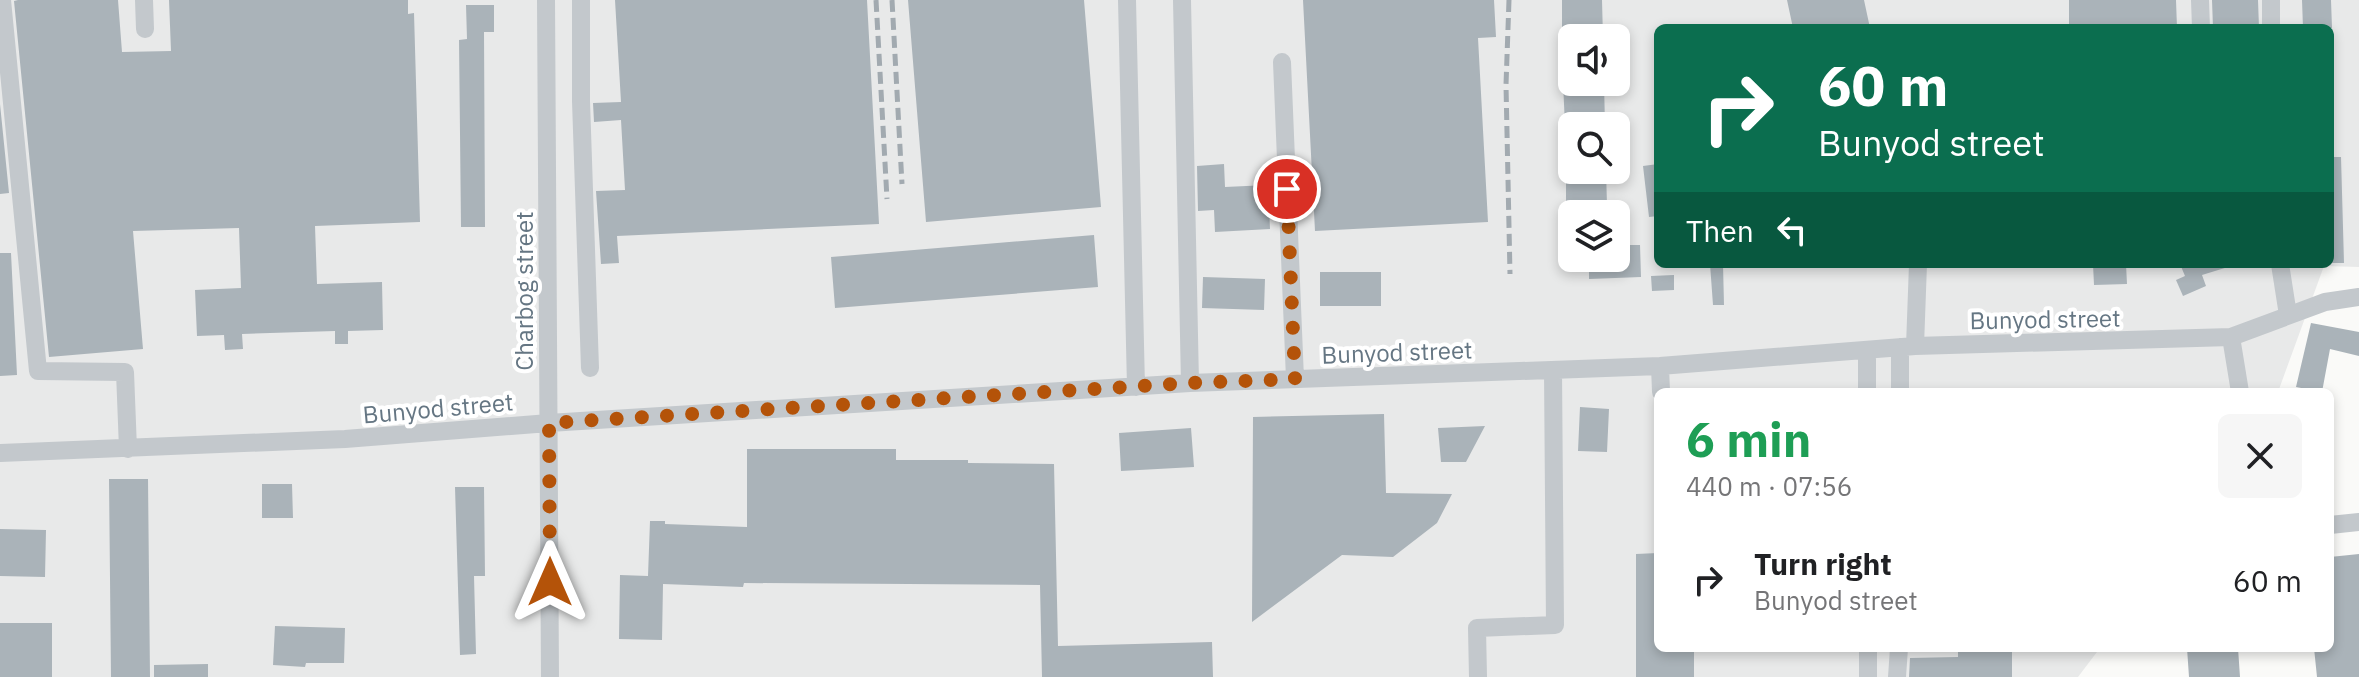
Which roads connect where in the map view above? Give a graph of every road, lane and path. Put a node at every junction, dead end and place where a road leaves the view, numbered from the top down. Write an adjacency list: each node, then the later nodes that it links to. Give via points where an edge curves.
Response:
1 (2, 0): 31 (street, via 38,371 125,372)
2 (144, 0): 11 (street)
3 (546, 0): 30 (street, Charbog street)
4 (581, 0): 21 (street)
5 (1127, 0): 25 (street)
6 (1182, 0): 24 (street)
7 (2200, 0): 9 (street)
8 (2271, 0): 10 (street)
9 (2201, 24)
10 (2271, 24)
11 (145, 29)
12 (1282, 62): 23 (street)
13 (1917, 268): 18 (street)
14 (2281, 268): 16 (street)
15 (2359, 297): 16 (street, Bunyod street)
16 (2288, 315): 17 (street, Bunyod street)
17 (2231, 337): 18 (street, Bunyod street); 29 (street)
18 (1907, 347): 19 (street, Bunyod street); 28 (street)
19 (1867, 350): 20 (street, Bunyod street); 27 (street)
20 (1660, 366): 22 (street, Bunyod street); 26 (street)
21 (590, 368)
22 (1553, 370): 23 (street, Bunyod street); 38 (street, via 1555,625 1477,628)
23 (1295, 379): 24 (street, Bunyod street)
24 (1190, 383): 25 (street, Bunyod street)
25 (1136, 387): 30 (street, Bunyod street)
26 (1661, 388)
27 (1867, 388)
28 (1901, 388)
29 (2239, 388)
30 (549, 423): 31 (street, Bunyod street); 37 (street, Charbog street)
31 (128, 449): 32 (street, Bunyod street)
32 (0, 453)
33 (2359, 522): 34 (street)
34 (2334, 525)
35 (1868, 652): 39 (street)
36 (1899, 652): 40 (street)
37 (550, 677)
38 (1478, 677)
39 (1868, 677)
40 (1897, 677)

